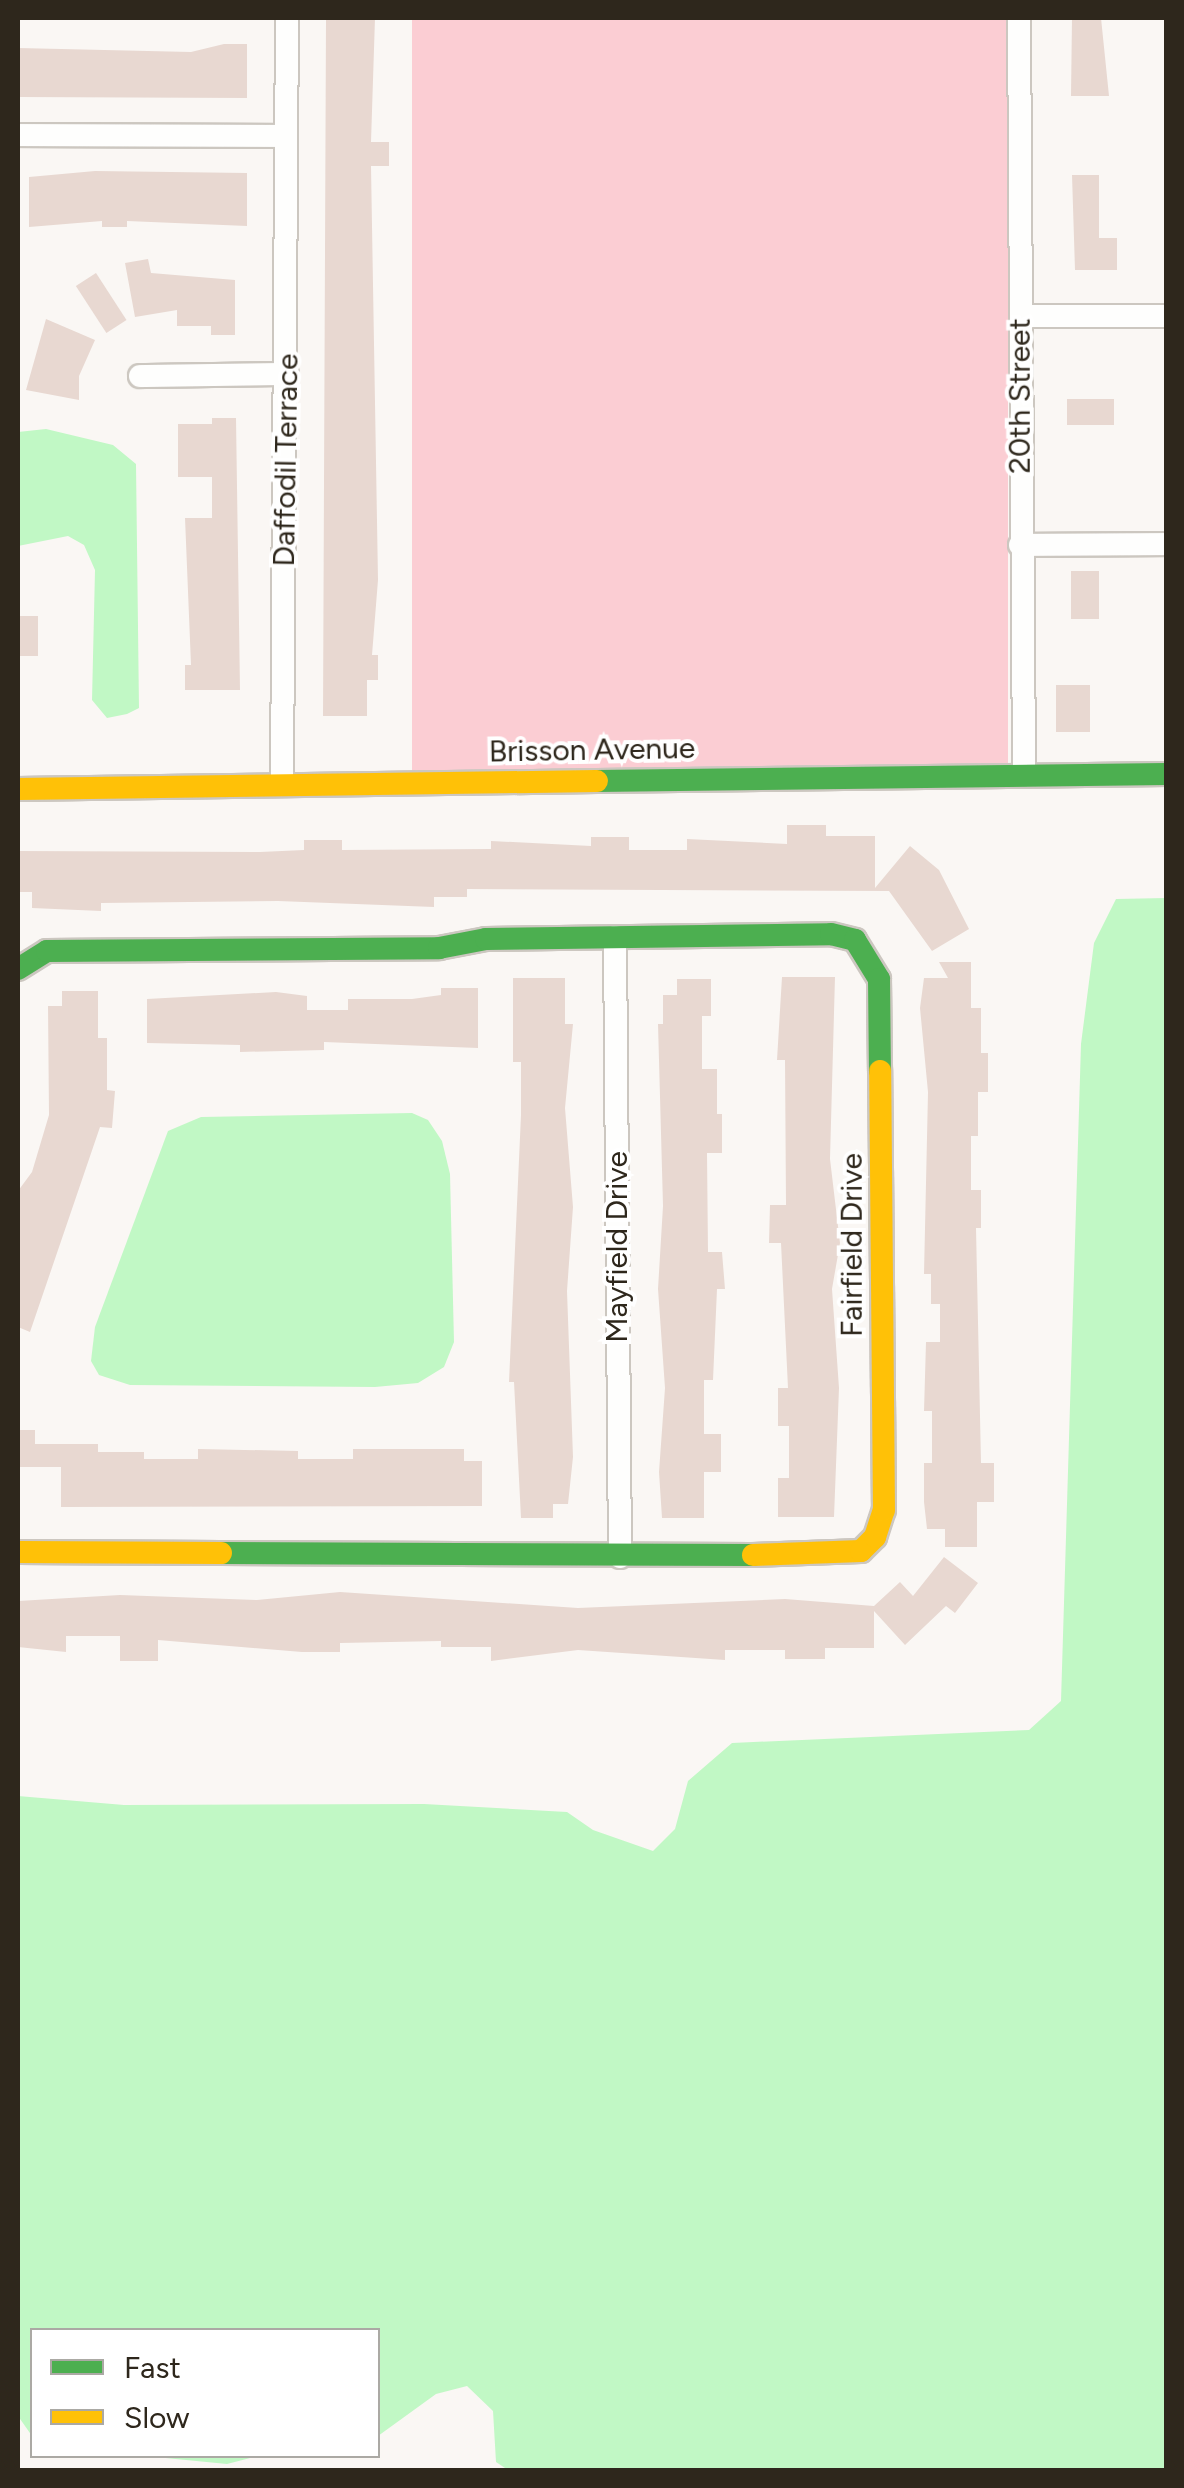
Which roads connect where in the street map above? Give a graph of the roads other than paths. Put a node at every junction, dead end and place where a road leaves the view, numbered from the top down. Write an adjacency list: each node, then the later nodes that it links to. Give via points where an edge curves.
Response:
1 (287, 18): 4 (street, Daffodil Terrace)
2 (1020, 18): 5 (street, 20th Street)
3 (18, 135): 4 (street)
4 (284, 136): 7 (street, Daffodil Terrace)
5 (1021, 316): 6 (street); 9 (street, 20th Street)
6 (1166, 316)
7 (288, 374): 8 (street); 13 (street, Daffodil Terrace)
8 (140, 376)
9 (1020, 544): 10 (street); 12 (street, 20th Street)
10 (1166, 544)
11 (1166, 774): 12 (street, Brisson Avenue)
12 (1024, 775): 13 (street, Brisson Avenue)
13 (282, 784): 14 (street, Brisson Avenue)
14 (18, 789)
15 (615, 938): 16 (street, Fairfield Drive, via 486,940 439,948 46,951); 18 (street, Mayfield Drive); 18 (street, Fairfield Drive, via 831,934 855,940 869,953 879,978 884,1510 875,1538 862,1551 844,1555)
16 (18, 969)
17 (18, 1552): 18 (street, Fairfield Drive, via 439,1550 500,1558)
18 (620, 1557)

